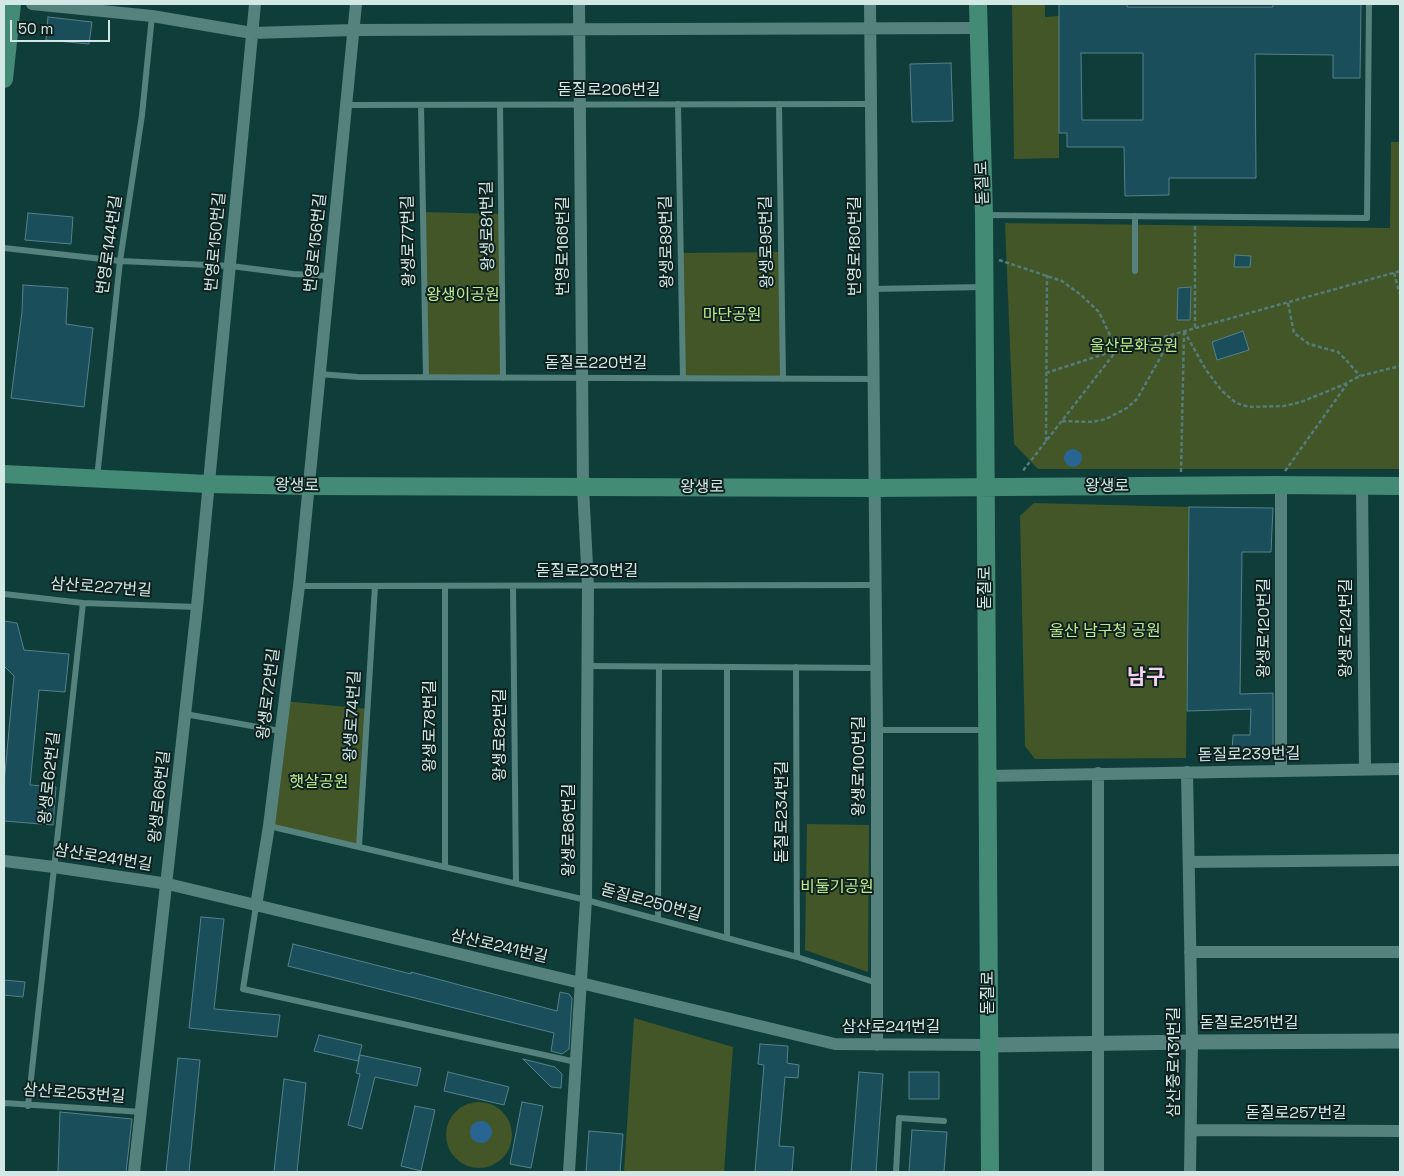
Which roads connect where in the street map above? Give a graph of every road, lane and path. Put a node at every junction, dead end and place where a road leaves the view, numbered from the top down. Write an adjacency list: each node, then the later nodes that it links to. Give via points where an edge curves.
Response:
1 (12, 4): 15 (main road)
2 (32, 4): 9 (street)
3 (255, 4): 14 (street, 번영로150번길)
4 (356, 4): 12 (street, 번영로156번길)
5 (579, 4): 13 (street, 번영로166번길)
6 (870, 4): 11 (street, 번영로180번길)
7 (978, 4): 10 (main road, 돋질로)
8 (1369, 4): 25 (lane, via 1367,218)
9 (152, 16): 14 (street); 28 (lane, 번영로144번길, via 142,115)
10 (978, 28): 11 (street); 23 (main road, 돋질로)
11 (870, 29): 13 (street); 19 (street, 번영로180번길)
12 (353, 30): 13 (street); 14 (street); 16 (street, 번영로156번길)
13 (579, 30): 22 (street, 번영로166번길)
14 (252, 33): 29 (street, 번영로150번길)
15 (4, 79)
16 (346, 104): 20 (lane, 돋질로206번길); 34 (street, 번영로156번길)
17 (678, 104): 18 (lane, 돋질로206번길); 22 (lane, 돋질로206번길); 50 (lane, 왕생로89번길)
18 (778, 104): 19 (lane, 돋질로206번길); 51 (lane, 왕생로95번길)
19 (871, 104): 36 (street, 번영로180번길)
20 (420, 105): 21 (lane, 돋질로206번길); 47 (lane, 왕생로77번길)
21 (500, 105): 22 (lane, 돋질로206번길); 48 (lane, 왕생로81번길)
22 (579, 105): 49 (street, 번영로166번길)
23 (984, 215): 24 (lane); 27 (main road, 돋질로)
24 (1135, 216): 25 (lane); 30 (lane)
25 (1194, 216): 39 (path)
26 (4, 248): 28 (lane)
27 (985, 255): 33 (path); 35 (main road, 돋질로)
28 (120, 261): 29 (lane); 57 (lane, 번영로144번길)
29 (231, 266): 34 (lane); 58 (street, 번영로150번길)
30 (1135, 271)
31 (1400, 271): 32 (path)
32 (1394, 273): 37 (path); 38 (path)
33 (1047, 275): 42 (path, via 1062,281 1099,312); 44 (path)
34 (329, 276): 45 (street, 번영로156번길)
35 (985, 287): 36 (lane); 66 (main road, 돋질로)
36 (872, 289): 52 (street, 번영로180번길)
37 (1400, 296)
38 (1288, 303): 39 (path); 46 (path, via 1294,333 1309,344 1338,352)
39 (1195, 328): 40 (path)
40 (1184, 331): 41 (path); 53 (path, via 1206,370 1236,403 1249,407 1284,406 1320,396); 61 (path)
41 (1173, 334): 42 (path); 54 (path, via 1141,392 1127,408 1092,422)
42 (1117, 350): 44 (path); 54 (path)
43 (1400, 366): 46 (path)
44 (1046, 373): 55 (path)
45 (320, 374): 47 (lane, 돋질로220번길); 60 (street, 번영로156번길)
46 (1360, 376): 53 (path)
47 (426, 377): 48 (lane, 돋질로220번길)
48 (503, 378): 49 (lane, 돋질로220번길)
49 (582, 378): 50 (lane, 돋질로220번길); 64 (street, 번영로166번길)
50 (683, 378): 51 (lane, 돋질로220번길)
51 (783, 379): 52 (lane, 돋질로220번길)
52 (873, 380): 65 (street, 번영로180번길)
53 (1348, 382): 59 (path)
54 (1062, 421): 55 (path)
55 (1046, 442): 67 (path)
56 (4, 474): 57 (main road, 왕생로)
57 (96, 479): 58 (main road, 왕생로)
58 (208, 484): 60 (main road, 왕생로); 76 (street, 왕생로66번길)
59 (1278, 485): 61 (main road, 왕생로); 62 (main road, 왕생로); 88 (street, 왕생로120번길)
60 (308, 486): 64 (main road, 왕생로); 69 (street, 왕생로72번길)
61 (1181, 486): 67 (main road, 왕생로)
62 (1362, 486): 63 (main road, 왕생로); 86 (street, 왕생로124번길)
63 (1400, 486)
64 (582, 487): 65 (main road, 왕생로); 73 (street, 왕생로86번길)
65 (874, 488): 66 (main road, 왕생로); 68 (street, 왕생로100번길)
66 (986, 488): 67 (main road, 왕생로); 84 (main road, 돋질로)
67 (1010, 488)
68 (875, 585): 73 (lane, 돋질로230번길); 81 (street, 왕생로100번길)
69 (299, 586): 70 (lane, 돋질로230번길); 85 (street, 왕생로72번길)
70 (375, 586): 71 (lane, 돋질로230번길); 93 (lane, 왕생로74번길)
71 (446, 586): 72 (lane, 돋질로230번길); 98 (lane, 왕생로78번길)
72 (513, 586): 73 (lane, 돋질로230번길); 100 (lane, 왕생로82번길)
73 (588, 586): 77 (street, 왕생로86번길)
74 (4, 594): 75 (lane, 삼산로227번길)
75 (83, 603): 76 (lane, 삼산로227번길); 97 (lane, 왕생로62번길)
76 (197, 607): 82 (street, 왕생로66번길)
77 (588, 666): 78 (lane); 101 (street, 왕생로86번길)
78 (659, 667): 79 (lane); 103 (lane)
79 (727, 667): 80 (lane); 104 (lane)
80 (796, 668): 81 (lane); 107 (lane, 돋질로234번길)
81 (876, 668): 83 (street, 왕생로100번길)
82 (185, 714): 85 (lane); 99 (street, 왕생로66번길)
83 (877, 730): 84 (lane); 108 (street, 왕생로100번길)
84 (987, 730): 91 (main road, 돋질로)
85 (280, 731): 92 (street, 왕생로72번길)
86 (1365, 769): 87 (street, 돋질로239번길); 88 (street, 돋질로239번길)
87 (1400, 769)
88 (1282, 771): 89 (street, 돋질로239번길)
89 (1187, 772): 90 (street, 돋질로239번길); 96 (street, 삼산중로131번길)
90 (1098, 773): 91 (street, 돋질로239번길); 113 (street)
91 (988, 776): 114 (main road, 돋질로)
92 (269, 826): 93 (lane, 돋질로250번길); 102 (street, 왕생로72번길)
93 (359, 847): 98 (lane, 돋질로250번길)
94 (1400, 860): 96 (street)
95 (4, 861): 97 (street, 삼산로241번길)
96 (1189, 862): 105 (street, 삼산중로131번길)
97 (54, 867): 99 (street, 삼산로241번길); 117 (lane, 왕생로62번길)
98 (445, 867): 100 (lane, 돋질로250번길)
99 (167, 884): 102 (street, 삼산로241번길); 118 (street, 왕생로66번길)
100 (516, 884): 101 (lane, 돋질로250번길)
101 (586, 900): 103 (lane, 돋질로250번길); 109 (street, 왕생로86번길)
102 (256, 906): 109 (street, 삼산로241번길); 115 (lane, via 243,989)
103 (658, 919): 104 (lane, 돋질로250번길)
104 (727, 938): 107 (lane, 돋질로250번길)
105 (1190, 952): 106 (street); 111 (street, 삼산중로131번길)
106 (1400, 952)
107 (797, 957): 108 (lane, 돋질로250번길)
108 (877, 983): 112 (street, 왕생로100번길)
109 (581, 984): 112 (street, 삼산로241번길, via 835,1044); 115 (street, 왕생로86번길)
110 (1400, 1041): 111 (street, 돋질로251번길)
111 (1192, 1042): 113 (street, 돋질로251번길); 120 (street, 삼산중로131번길)
112 (877, 1044): 114 (street, 삼산로241번길)
113 (1098, 1044): 114 (street, 돋질로251번길); 126 (street)
114 (989, 1045): 125 (main road, 돋질로)
115 (576, 1062): 123 (street, 왕생로86번길)
116 (4, 1104): 117 (lane, 삼산로253번길)
117 (28, 1106): 118 (lane, 삼산로253번길)
118 (142, 1112): 122 (street, 왕생로66번길)
119 (944, 1121): 124 (lane, via 899,1118)
120 (1191, 1130): 121 (street, 돋질로257번길); 127 (street, 삼산중로131번길)
121 (1400, 1131)
122 (134, 1172)
123 (569, 1172)
124 (896, 1172)
125 (990, 1172)
126 (1098, 1172)
127 (1190, 1172)

